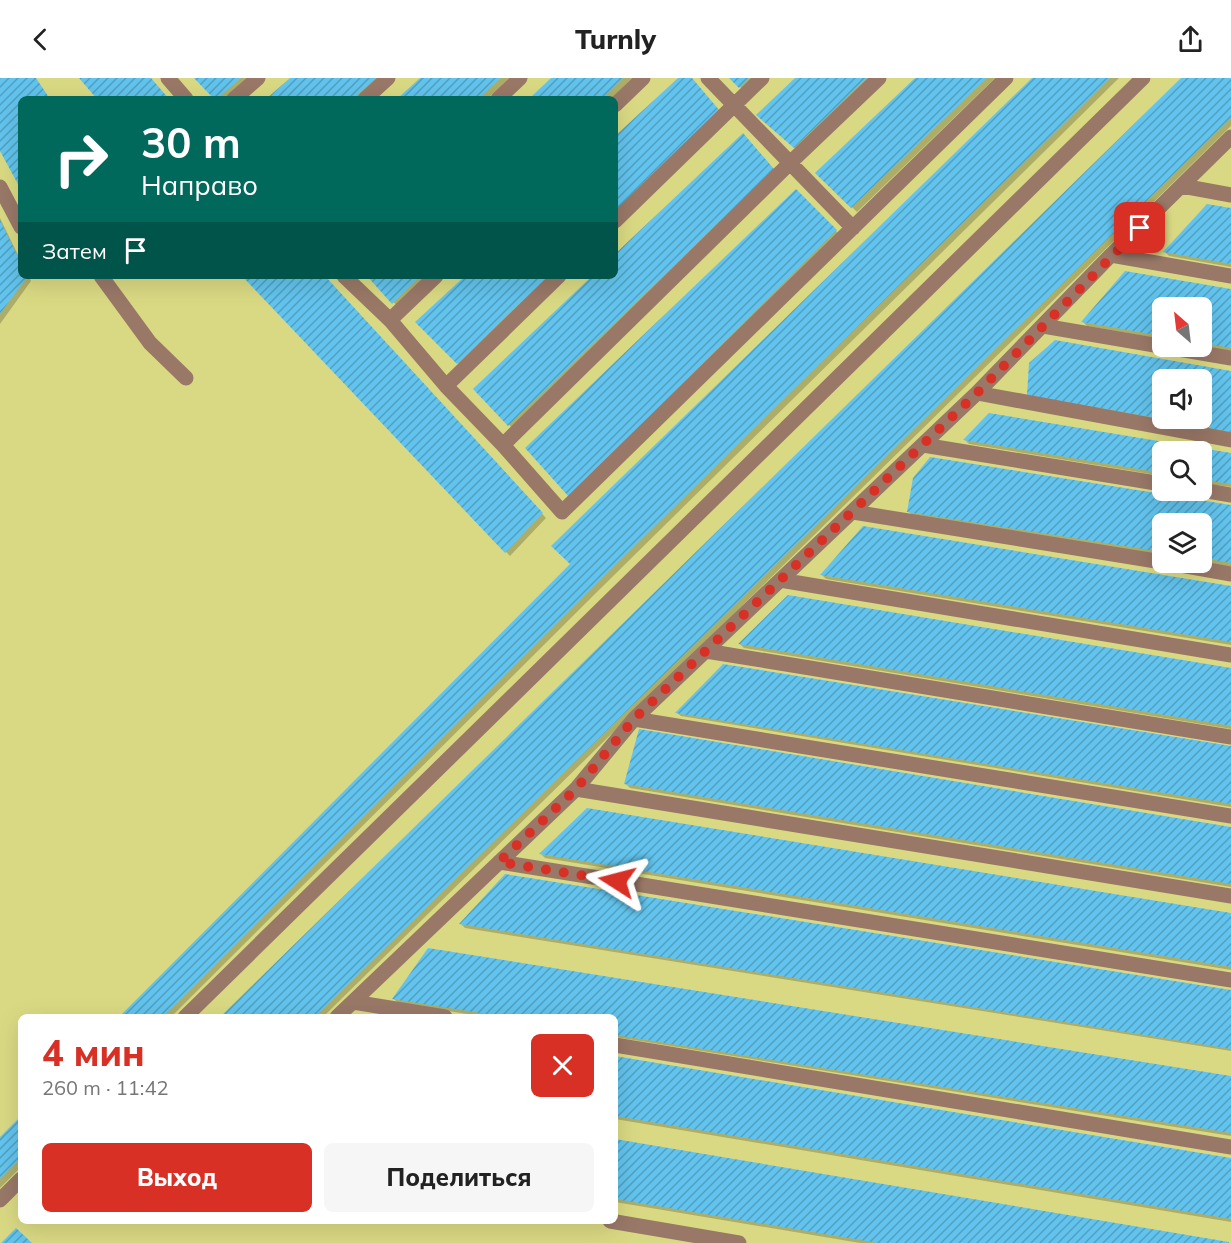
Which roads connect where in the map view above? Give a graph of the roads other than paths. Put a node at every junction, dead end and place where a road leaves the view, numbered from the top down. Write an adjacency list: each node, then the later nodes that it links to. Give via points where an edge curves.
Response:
1 (168, 78): 11 (lane)
2 (258, 78): 12 (lane)
3 (388, 78): 13 (lane)
4 (520, 78): 14 (lane)
5 (643, 78): 15 (lane)
6 (708, 78): 16 (lane)
7 (762, 78): 16 (lane)
8 (879, 78): 18 (lane)
9 (1006, 78): 24 (lane)
10 (1143, 78): 58 (lane)
11 (183, 96)
12 (237, 96)
13 (368, 96)
14 (501, 96)
15 (618, 102)
16 (734, 105): 18 (lane); 22 (lane)
17 (1231, 137): 19 (lane)
18 (791, 162): 24 (lane); 38 (lane)
19 (1182, 186): 21 (lane); 25 (lane)
20 (0, 187): 23 (lane)
21 (1231, 195)
22 (618, 218)
23 (18, 221)
24 (853, 228): 38 (lane, via 562,512)
25 (1111, 255): 26 (lane); 32 (lane)
26 (1231, 276)
27 (103, 279): 34 (lane, via 150,343)
28 (347, 279): 31 (lane)
29 (433, 279): 31 (lane)
30 (556, 279): 35 (lane)
31 (390, 320): 35 (lane)
32 (1043, 326): 33 (lane); 36 (lane)
33 (1231, 358)
34 (186, 378)
35 (446, 386): 38 (lane)
36 (977, 393): 37 (lane); 39 (lane)
37 (1231, 440)
38 (503, 445)
39 (922, 445): 40 (lane); 43 (lane)
40 (1152, 482)
41 (1212, 492): 42 (lane)
42 (1231, 495)
43 (853, 512): 44 (lane); 47 (lane)
44 (1152, 560)
45 (1212, 570): 46 (lane)
46 (1231, 573)
47 (780, 580): 48 (lane); 49 (lane)
48 (706, 651): 50 (lane); 51 (lane)
49 (1231, 655)
50 (634, 719): 52 (lane); 53 (lane)
51 (1231, 737)
52 (576, 789): 54 (lane); 55 (lane)
53 (1231, 816)
54 (499, 862): 56 (lane); 57 (lane)
55 (1231, 896)
56 (1231, 980)
57 (352, 1002): 59 (lane); 60 (lane)
58 (188, 1014)
59 (340, 1014)
60 (426, 1014)
61 (618, 1045): 62 (lane)
62 (1231, 1147)
63 (18, 1182): 64 (lane)
64 (0, 1200)
65 (618, 1222): 66 (lane)
66 (739, 1243)

